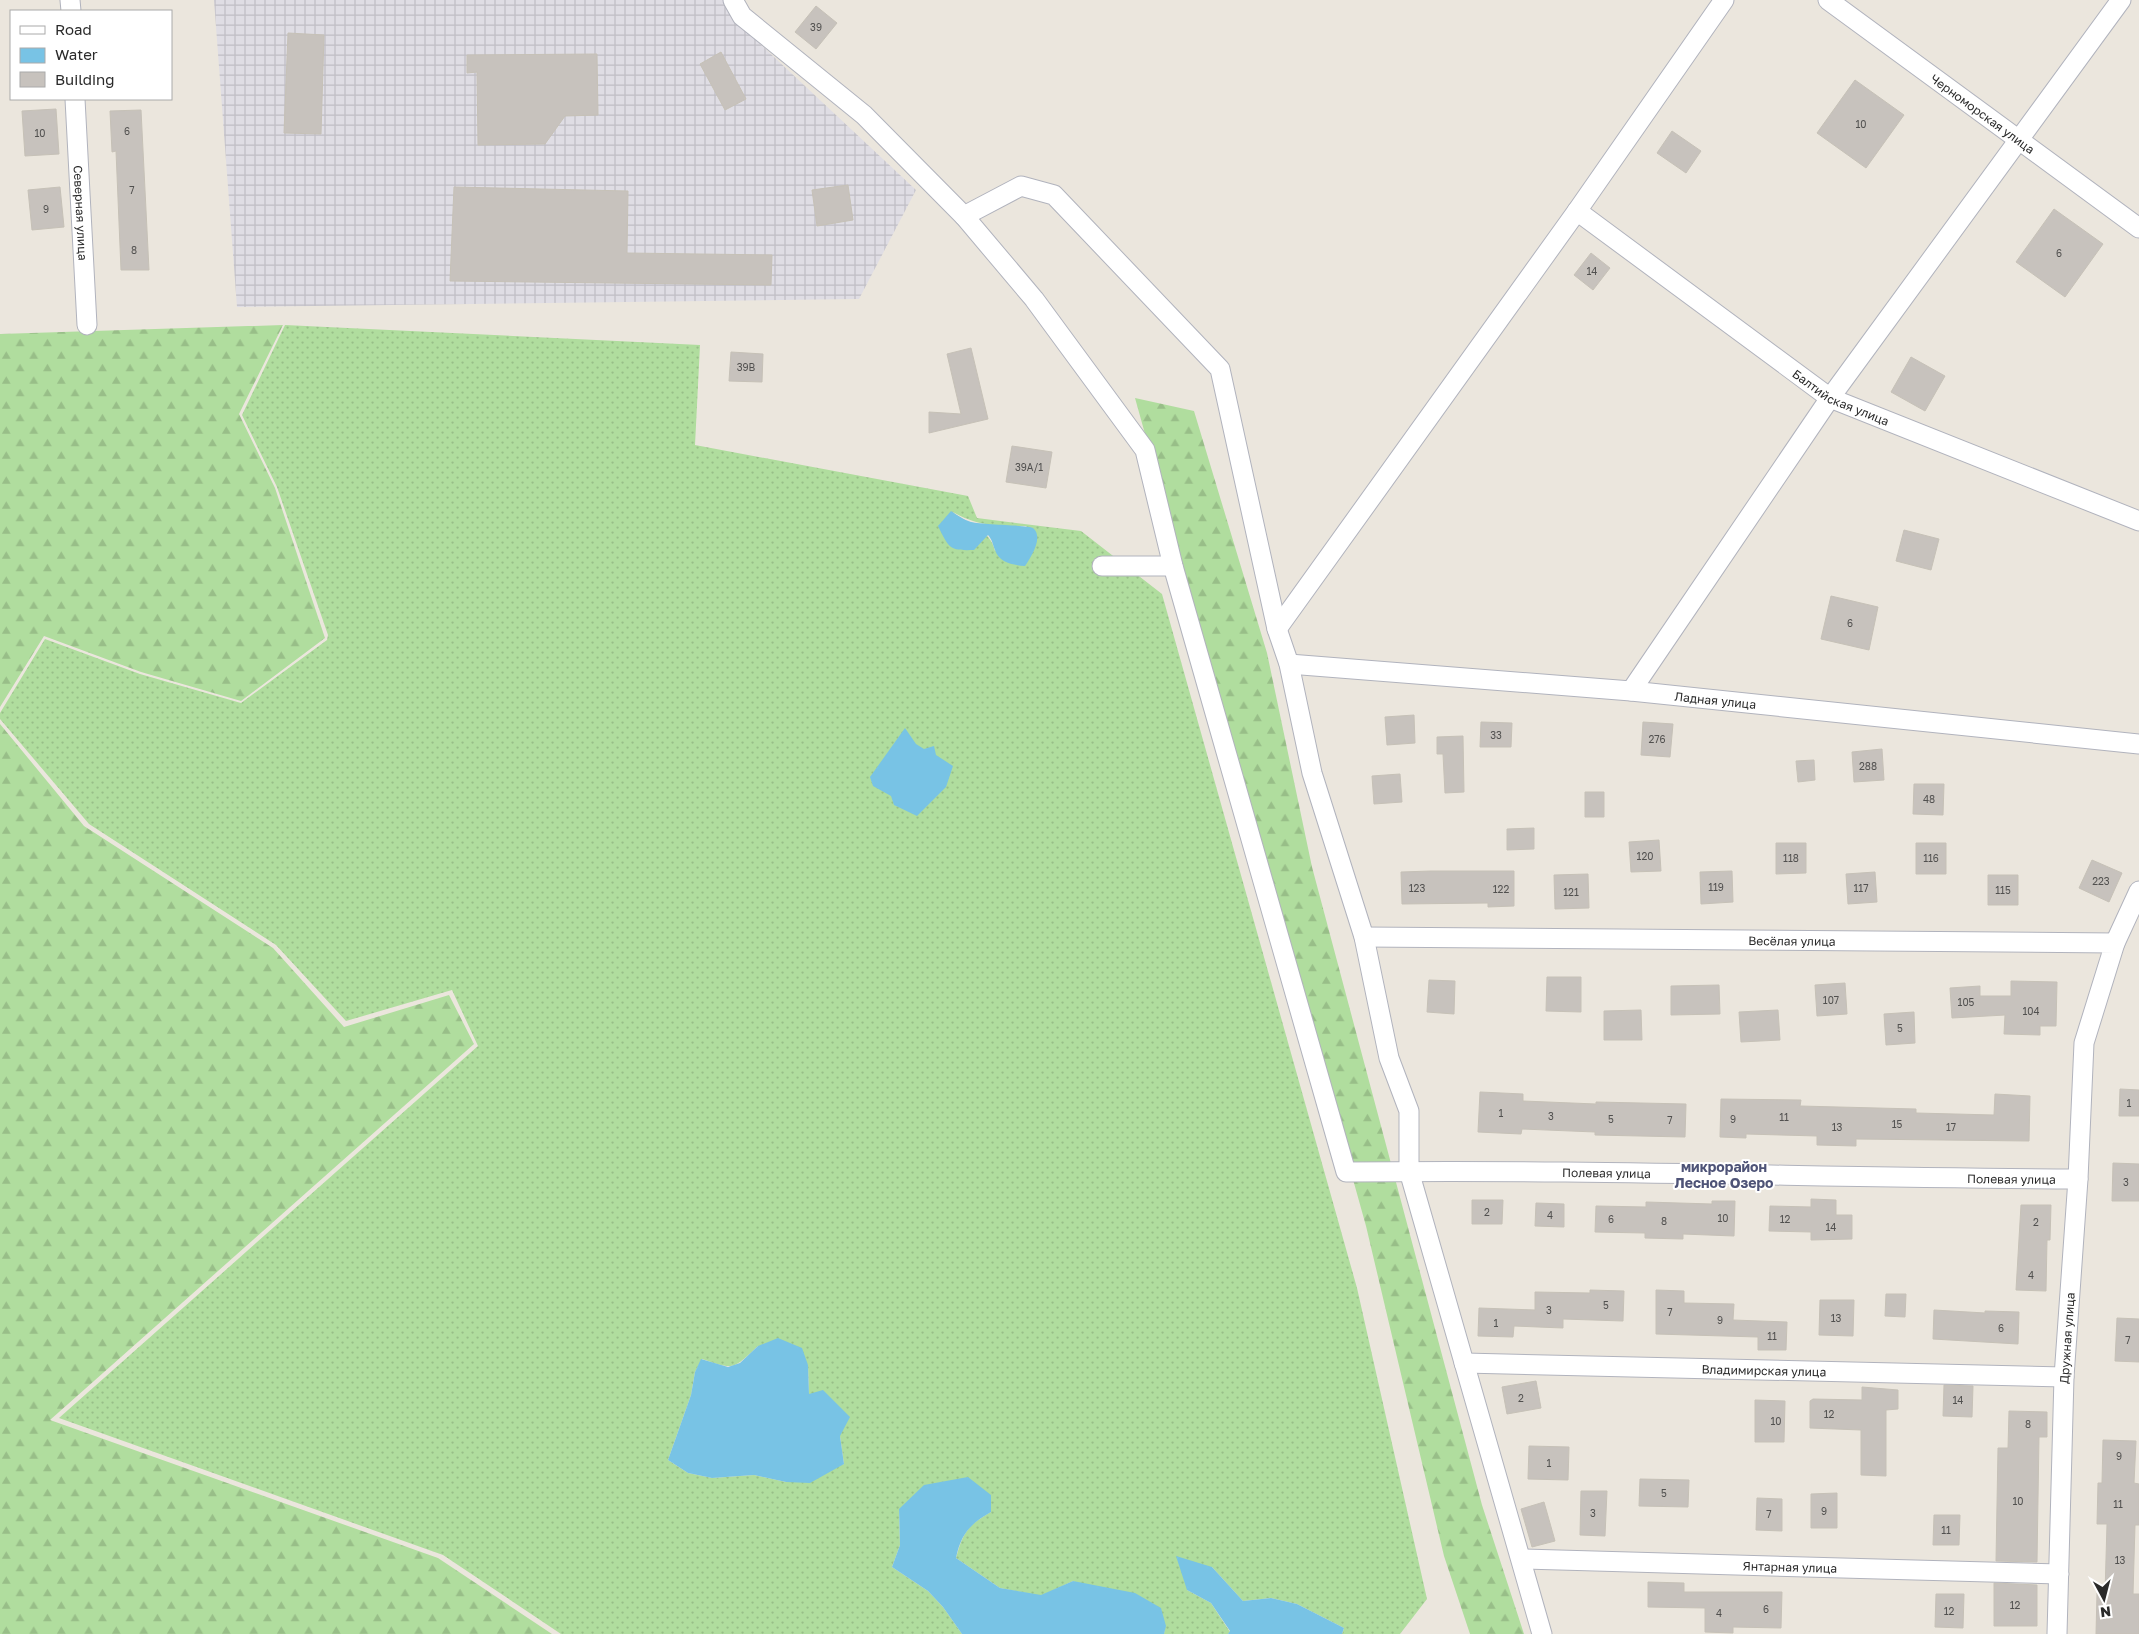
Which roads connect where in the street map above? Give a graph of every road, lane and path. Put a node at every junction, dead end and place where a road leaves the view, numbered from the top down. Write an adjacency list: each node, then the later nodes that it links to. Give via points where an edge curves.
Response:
1 (733, 0): 8 (street, via 742,16 864,115)
2 (1724, 0): 7 (street)
3 (1828, 0): 6 (street, Черноморская улица)
4 (2121, 0): 6 (street)
5 (75, 100): 10 (street, Северная улица)
6 (2019, 141): 9 (street, Черноморская улица); 11 (street)
7 (1577, 211): 11 (street, Балтийская улица); 15 (street)
8 (964, 216): 14 (street, via 1034,299 1145,450); 15 (street, via 1021,186 1054,195 1220,369)
9 (2139, 228)
10 (86, 326)
11 (1830, 398): 12 (street, Балтийская улица); 17 (street)
12 (2139, 521)
13 (1102, 566): 14 (street)
14 (1173, 566): 22 (street, Полевая улица, via 1346,1172)
15 (1277, 630): 16 (street)
16 (1289, 664): 17 (street, Ладная улица); 20 (street, via 1312,773)
17 (1631, 691): 18 (street, Ладная улица)
18 (2139, 744)
19 (2139, 892): 21 (street)
20 (1364, 937): 21 (street, Весёлая улица); 22 (street, via 1390,1058 1409,1111)
21 (2115, 943): 23 (street, Дружная улица, via 2084,1043)
22 (1409, 1171): 23 (street, Полевая улица); 24 (street)
23 (2078, 1179): 25 (street, Дружная улица)
24 (1464, 1363): 25 (street, Владимирская улица); 26 (street)
25 (2064, 1377): 27 (street, Дружная улица)
26 (1521, 1559): 27 (street, Янтарная улица); 28 (street)
27 (2059, 1574): 29 (street, Дружная улица)
28 (1542, 1634)
29 (2057, 1634)

